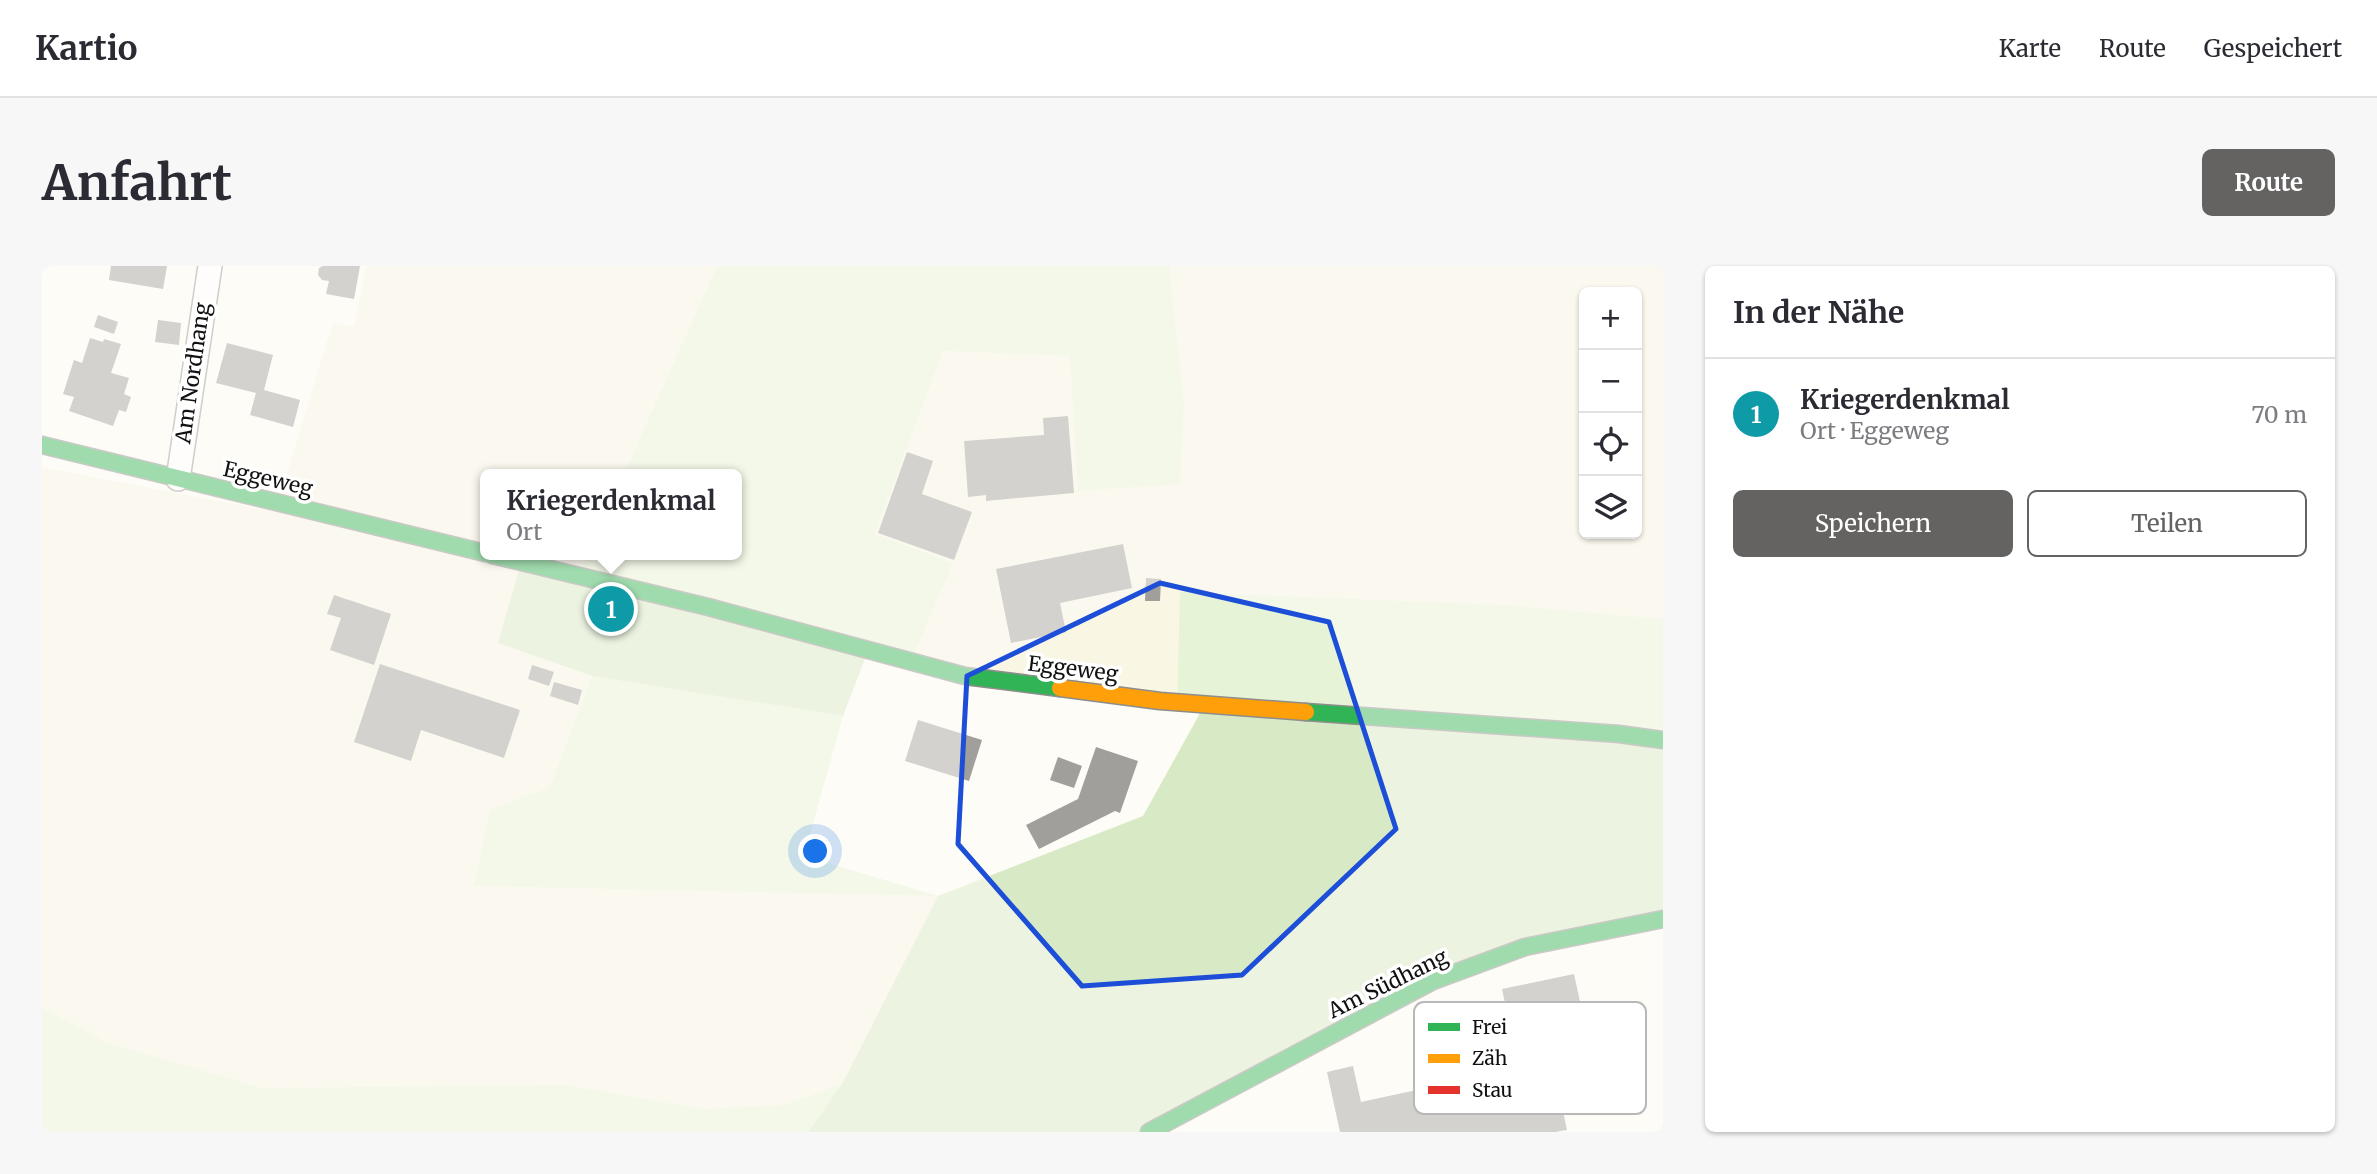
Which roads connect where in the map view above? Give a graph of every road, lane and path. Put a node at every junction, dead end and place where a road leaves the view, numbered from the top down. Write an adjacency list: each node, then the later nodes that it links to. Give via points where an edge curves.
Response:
1 (210, 266): 3 (street, Am Nordhang)
2 (42, 445): 3 (street, Eggeweg)
3 (178, 479): 4 (street, Eggeweg)
4 (480, 552)
5 (513, 560): 6 (street, Eggeweg, via 965,676 1160,701)
6 (1663, 740)
7 (1663, 919): 8 (street, Am Südhang, via 1525,947 1433,981)
8 (1149, 1132)

